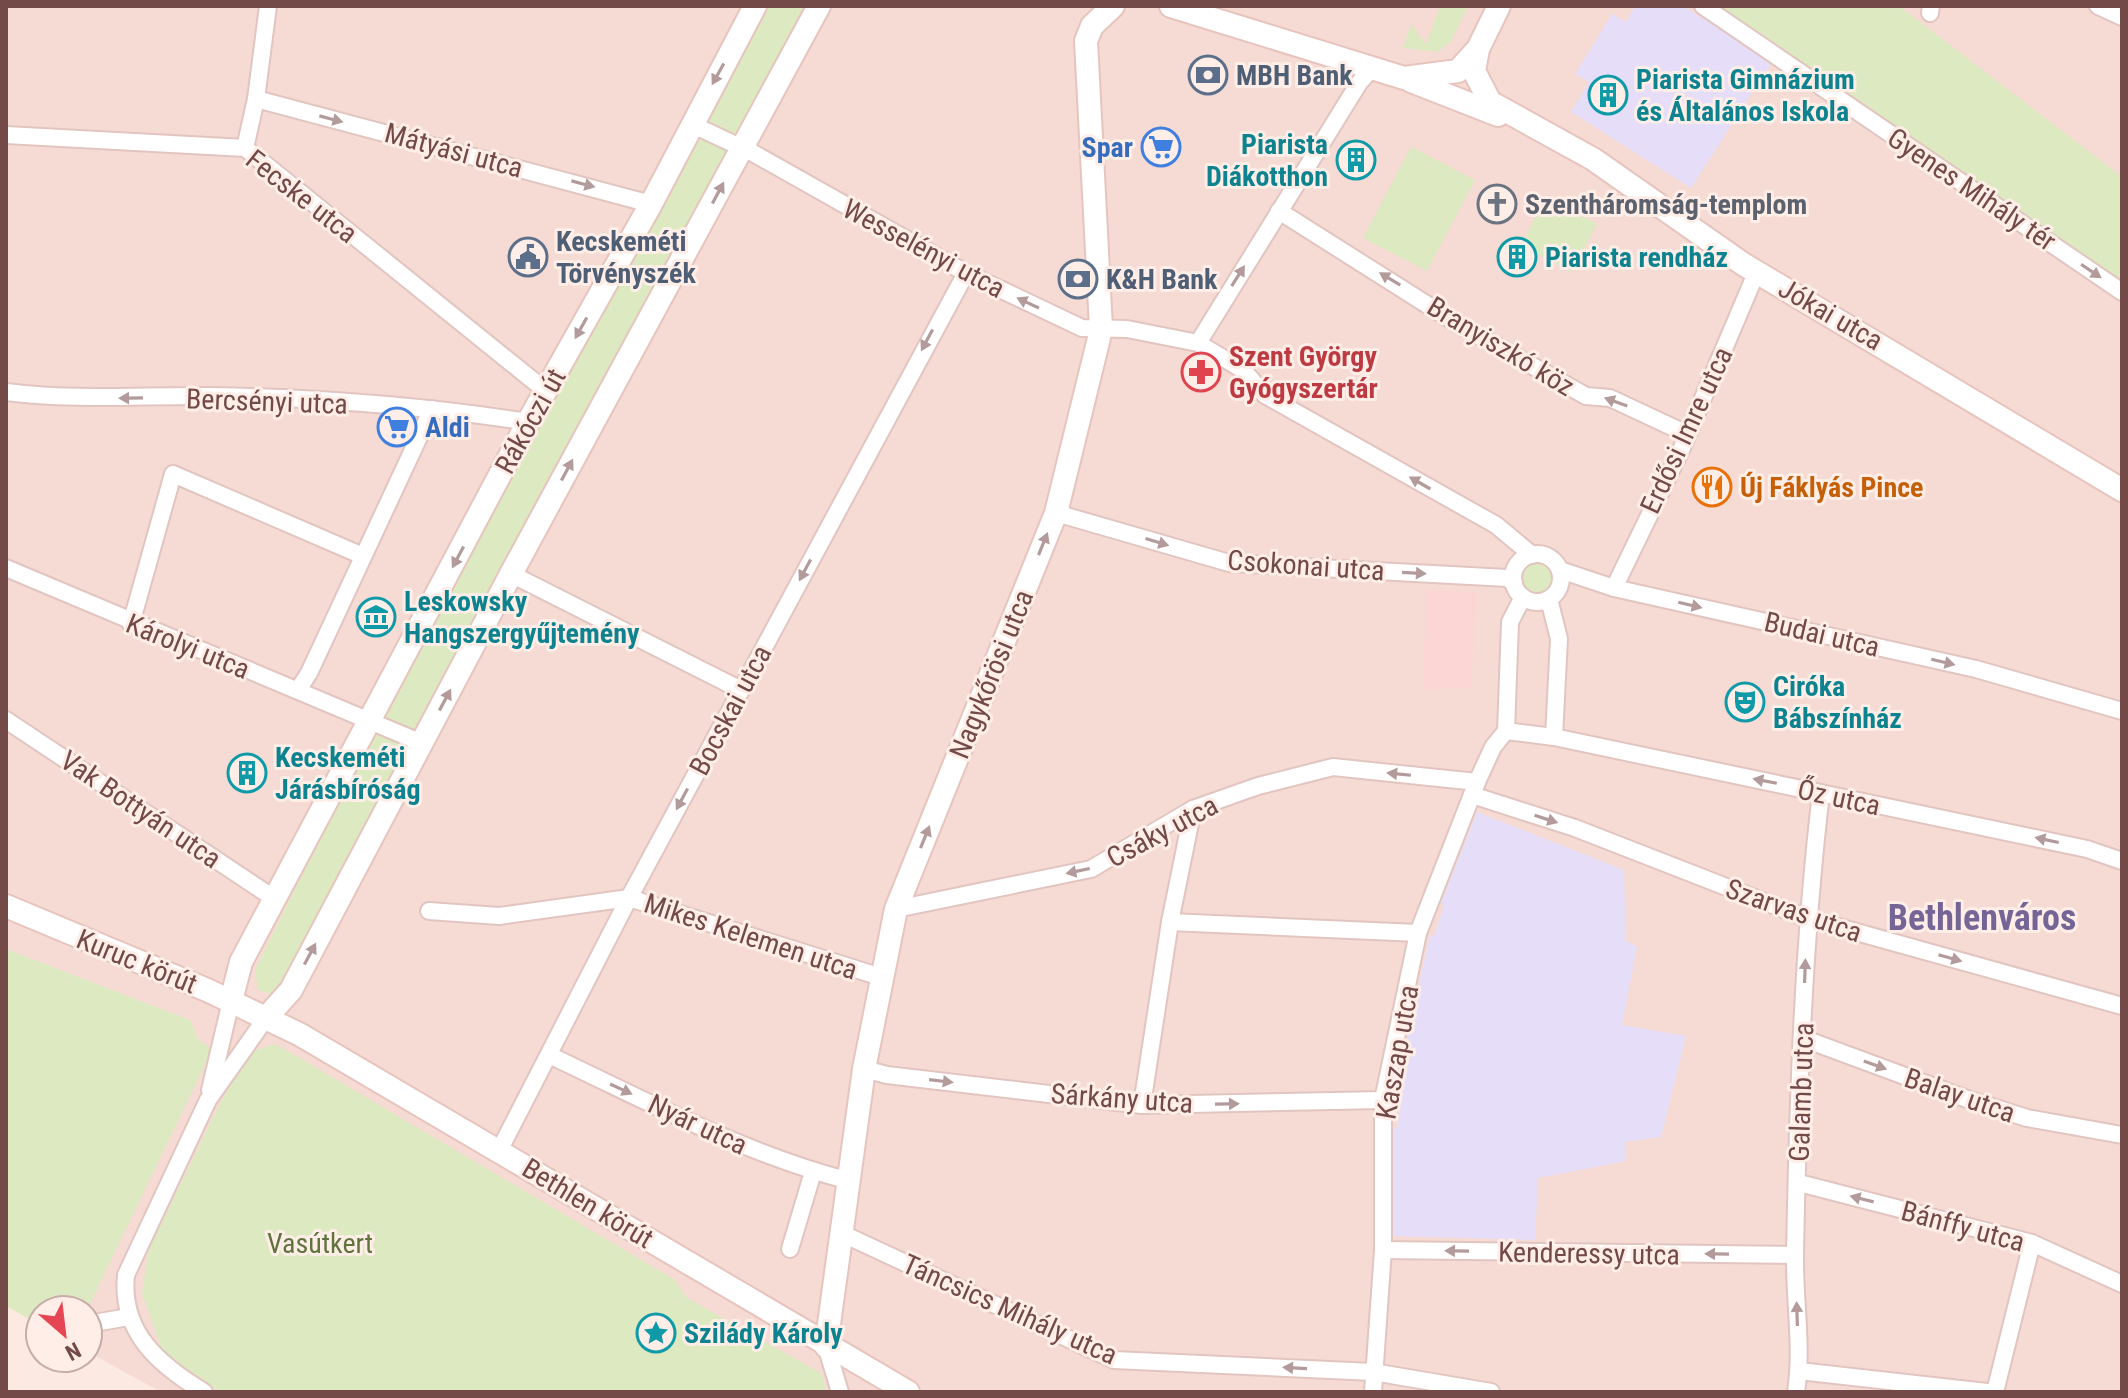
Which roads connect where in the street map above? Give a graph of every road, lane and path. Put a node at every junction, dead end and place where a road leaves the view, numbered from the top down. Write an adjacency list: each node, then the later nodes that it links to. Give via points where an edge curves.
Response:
1 (268, 6): 13 (street)
2 (755, 6): 14 (street, Rákóczi út, one-way to 14)
3 (819, 6): 18 (street, Rákóczi út)
4 (1113, 6): 24 (street, Nagykőrösi utca, via 1092,26 1086,41)
5 (1171, 6): 11 (street)
6 (1499, 6): 10 (street)
7 (1703, 6): 23 (street, Gyenes Mihály tér, one-way to 23)
8 (2098, 6): 9 (street)
9 (2122, 17)
10 (1478, 49): 12 (street, via 1458,71); 15 (street, via 1474,71 1484,96)
11 (1373, 67): 12 (street); 20 (street)
12 (1404, 78): 15 (street)
13 (256, 99): 17 (street); 19 (street, Mátyási utca, one-way to 19)
14 (691, 124): 18 (street); 19 (street, Rákóczi út)
15 (1543, 134): 21 (street, Jókai utca, via 1593,159)
16 (6, 135): 17 (street, Fecske utca)
17 (245, 148): 26 (street, Fecske utca)
18 (747, 150): 22 (street, Wesselényi utca); 37 (street, Rákóczi út, one-way to 18)
19 (651, 204): 26 (street, Rákóczi út, one-way to 26)
20 (1279, 211): 25 (street, one-way to 20); 30 (street, Branyiszkó köz, one-way to 20, via 1610,398 1586,396 1456,323)
21 (1757, 271): 30 (street, Erdősi Imre utca); 31 (street, Jókai utca)
22 (966, 273): 24 (street, Wesselényi utca, one-way to 22, via 1082,328); 43 (street, Bocskai utca, one-way to 43)
23 (2122, 292)
24 (1101, 328): 25 (street); 32 (street, Nagykőrösi utca)
25 (1198, 343): 33 (street, one-way to 25, via 1496,525 1265,395 1243,370)
26 (546, 391): 29 (street, Rákóczi út)
27 (6, 392): 28 (street, Bercsényi utca, one-way to 27, via 213,396 60,399)
28 (432, 409): 29 (street, Bercsényi utca); 34 (street)
29 (528, 422): 45 (street, Rákóczi út, one-way to 45)
30 (1687, 434): 38 (street, Erdősi Imre utca)
31 (2122, 490)
32 (1056, 513): 39 (street, Csokonai utca, one-way to 39, via 1229,563 1507,578); 57 (street, Nagykőrösi utca, one-way to 32)
33 (1532, 555): 36 (street, via 1552,559); 39 (street, via 1517,565)
34 (363, 556): 41 (street, via 173,474); 42 (street)
35 (6, 568): 41 (street, Károlyi utca)
36 (1560, 570): 38 (street, Budai utca); 40 (street)
37 (511, 574): 43 (street); 49 (street, Rákóczi út, one-way to 37)
38 (1614, 588): 40 (street, Budai utca); 44 (street, Budai utca, one-way to 44, via 1976,669)
39 (1518, 590): 40 (street, via 1535,602); 47 (street, Kaszap utca, via 1510,622)
40 (1554, 595): 48 (street, via 1559,639)
41 (131, 624): 42 (street, Károlyi utca)
42 (298, 690): 45 (street, Károlyi utca)
43 (741, 690): 54 (street, Bocskai utca, one-way to 54)
44 (2122, 711)
45 (371, 719): 49 (street); 55 (street, Rákóczi út)
46 (6, 720): 55 (street, Vak Bottyán utca)
47 (1506, 731): 48 (street); 50 (street, Kaszap utca)
48 (1554, 737): 51 (street, Őz utca, one-way to 48)
49 (422, 743): 65 (street, Rákóczi út, one-way to 49, via 291,990)
50 (1474, 788): 52 (street, Csáky utca, one-way to 52, via 1333,767); 59 (street, Szarvas utca, one-way to 59); 61 (street, Kaszap utca)
51 (1821, 793): 53 (street, Őz utca, one-way to 51); 59 (street, Galamb utca)
52 (1193, 809): 57 (street, Csáky utca, one-way to 57, via 1091,869); 60 (street)
53 (2122, 861)
54 (629, 898): 58 (street, Mikes Kelemen utca, via 499,916); 62 (street, Mikes Kelemen utca); 67 (street, Bocskai utca)
55 (275, 899): 63 (street, Rákóczi út, via 241,962)
56 (6, 906): 63 (street, Kuruc körút)
57 (896, 909): 62 (street, Nagykőrösi utca)
58 (429, 911)
59 (1806, 918): 64 (street, Szarvas utca, one-way to 64); 66 (street, Galamb utca, one-way to 59)
60 (1170, 922): 61 (street); 71 (street)
61 (1418, 933): 70 (street, Kaszap utca)
62 (881, 977): 68 (street, Nagykőrösi utca)
63 (231, 1001): 65 (street, Kuruc körút); 69 (street)
64 (2122, 1006)
65 (266, 1018): 69 (street); 73 (street, Bethlen körút)
66 (1802, 1038): 72 (street, Balay utca, one-way to 72, via 2027,1118); 76 (street, Galamb utca)
67 (551, 1056): 73 (street, Bocskai utca); 74 (street, Nyár utca, one-way to 74, via 741,1145)
68 (864, 1069): 71 (street, Sárkány utca, one-way to 71); 75 (street, Nagykőrösi utca)
69 (208, 1100): 83 (street, via 126,1275)
70 (1383, 1100): 71 (street, Sárkány utca, one-way to 70); 80 (street, Kaszap utca)
71 (1142, 1105)
72 (2122, 1135)
73 (499, 1151): 85 (street, Bethlen körút)
74 (813, 1172): 75 (street, Nyár utca); 79 (street)
75 (850, 1181): 77 (street, Nagykőrösi utca)
76 (1799, 1183): 78 (street, Bánffy utca, one-way to 76); 81 (street, Galamb utca)
77 (843, 1234): 85 (street, Nagykőrösi utca); 87 (street, Táncsics Mihály utca, one-way to 77, via 1114,1360)
78 (2032, 1243): 82 (street, Bánffy utca); 95 (street)
79 (790, 1249)
80 (1383, 1250): 81 (street, Kenderessy utca, one-way to 80); 87 (street, Kaszap utca)
81 (1795, 1255): 86 (street, Galamb utca, one-way to 81)
82 (2122, 1284)
83 (129, 1317): 84 (street); 88 (street, via 170,1372)
84 (104, 1321)
85 (826, 1346): 89 (street); 90 (street, Bethlen körút)
86 (1799, 1371): 93 (street, Galamb utca); 94 (street)
87 (1373, 1372): 91 (street, Kaszap utca); 92 (street, Táncsics Mihály utca)
88 (204, 1392)
89 (840, 1392)
90 (908, 1392)
91 (1373, 1392)
92 (1491, 1392)
93 (1796, 1392)
94 (1987, 1392)
95 (1995, 1392)

